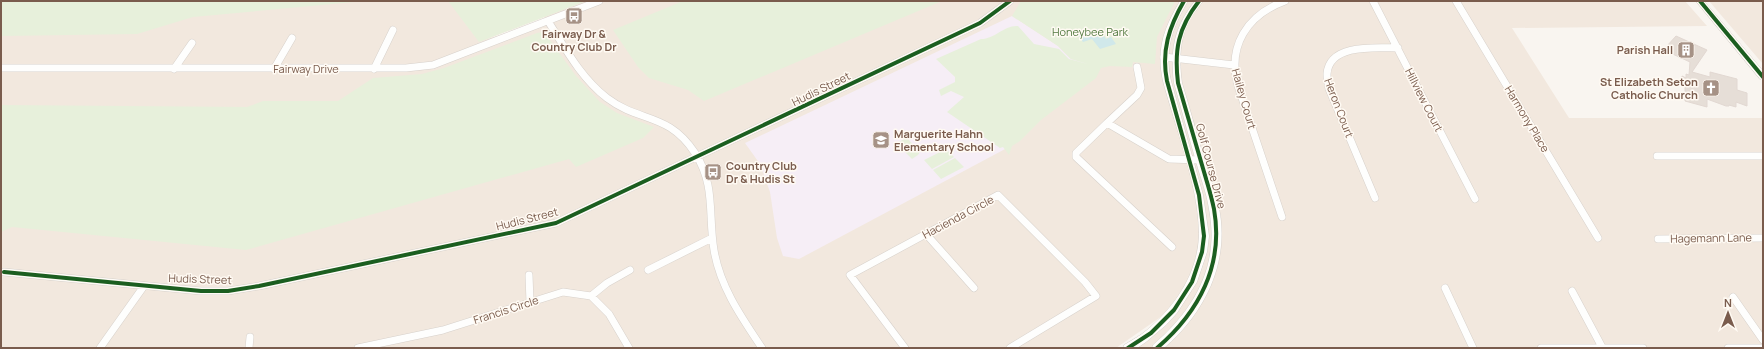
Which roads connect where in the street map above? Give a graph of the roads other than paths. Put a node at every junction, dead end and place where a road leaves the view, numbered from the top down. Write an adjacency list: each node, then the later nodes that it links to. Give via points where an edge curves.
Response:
1 (599, 1): 9 (street, Fairway Drive)
2 (1010, 1): 26 (street, Hudis Street, via 980,23)
3 (1184, 1): 14 (street, Golf Course Drive, via 1172,21)
4 (1199, 1): 15 (street, Golf Course Drive, via 1186,18 1179,33)
5 (1286, 1): 16 (street, Hailey Court, via 1254,19 1242,34 1236,49)
6 (1373, 1): 13 (street, Hillview Court)
7 (1456, 1): 34 (street, Harmony Place)
8 (1700, 1): 22 (street)
9 (548, 21): 21 (street, Fairway Drive, via 433,65); 26 (street, via 584,77 618,106 660,120 685,141)
10 (393, 30): 21 (street)
11 (292, 38): 20 (street)
12 (192, 42): 19 (street)
13 (1398, 48): 29 (street, Heron Court, via 1350,50 1340,53 1327,69 1329,89); 30 (street, Hillview Court)
14 (1164, 57): 15 (street); 27 (street, Golf Course Drive, via 1166,79)
15 (1175, 58): 16 (street); 28 (street, Golf Course Drive, via 1178,83)
16 (1234, 66): 31 (street, Hailey Court, via 1238,86)
17 (1137, 67): 23 (street, via 1142,88)
18 (1, 68): 19 (street, Fairway Drive)
19 (174, 69): 20 (street, Fairway Drive)
20 (274, 69): 21 (street, Fairway Drive)
21 (374, 69)
22 (1763, 78)
23 (1107, 123): 27 (street, via 1170,159); 37 (street, via 1076,153 1076,157)
24 (1657, 156): 25 (street)
25 (1763, 156)
26 (697, 158): 33 (street, via 708,183); 42 (street, Hudis Street, via 556,222 228,291)
27 (1188, 159): 28 (street); 59 (street, Golf Course Drive, via 1203,221 1204,241 1200,261 1180,303 1150,334)
28 (1200, 160): 60 (street, Golf Course Drive, via 1214,208 1214,266 1204,292 1186,321)
29 (1376, 198)
30 (1475, 199)
31 (1282, 217)
32 (926, 234): 43 (street); 57 (street, Hacienda Circle, via 850,275); 58 (street, Hacienda Circle, via 998,195 1096,296)
33 (712, 238): 39 (street); 56 (street, via 716,260 730,298)
34 (1598, 238)
35 (1763, 238): 36 (street, Hagemann Lane)
36 (1658, 239)
37 (1172, 247)
38 (630, 270): 46 (street)
39 (648, 270)
40 (4, 272): 42 (street, Hudis Street)
41 (529, 275): 48 (street)
42 (144, 286): 52 (street)
43 (974, 288)
44 (1445, 288): 61 (street)
45 (1572, 291): 51 (street)
46 (592, 296): 48 (street, Francis Circle, via 563,292); 55 (street, via 609,314)
47 (1733, 296): 50 (street)
48 (530, 302): 54 (street, Francis Circle, via 443,330)
49 (250, 337): 53 (street)
50 (1763, 340)
51 (1602, 347): 62 (street); 63 (street)
52 (100, 348)
53 (248, 348)
54 (358, 348)
55 (629, 348)
56 (762, 348)
57 (905, 348)
58 (1010, 348)
59 (1128, 348)
60 (1157, 348)
61 (1473, 348)
62 (1540, 348)
63 (1643, 348)
64 (1728, 348): 65 (street)
65 (1763, 348)

